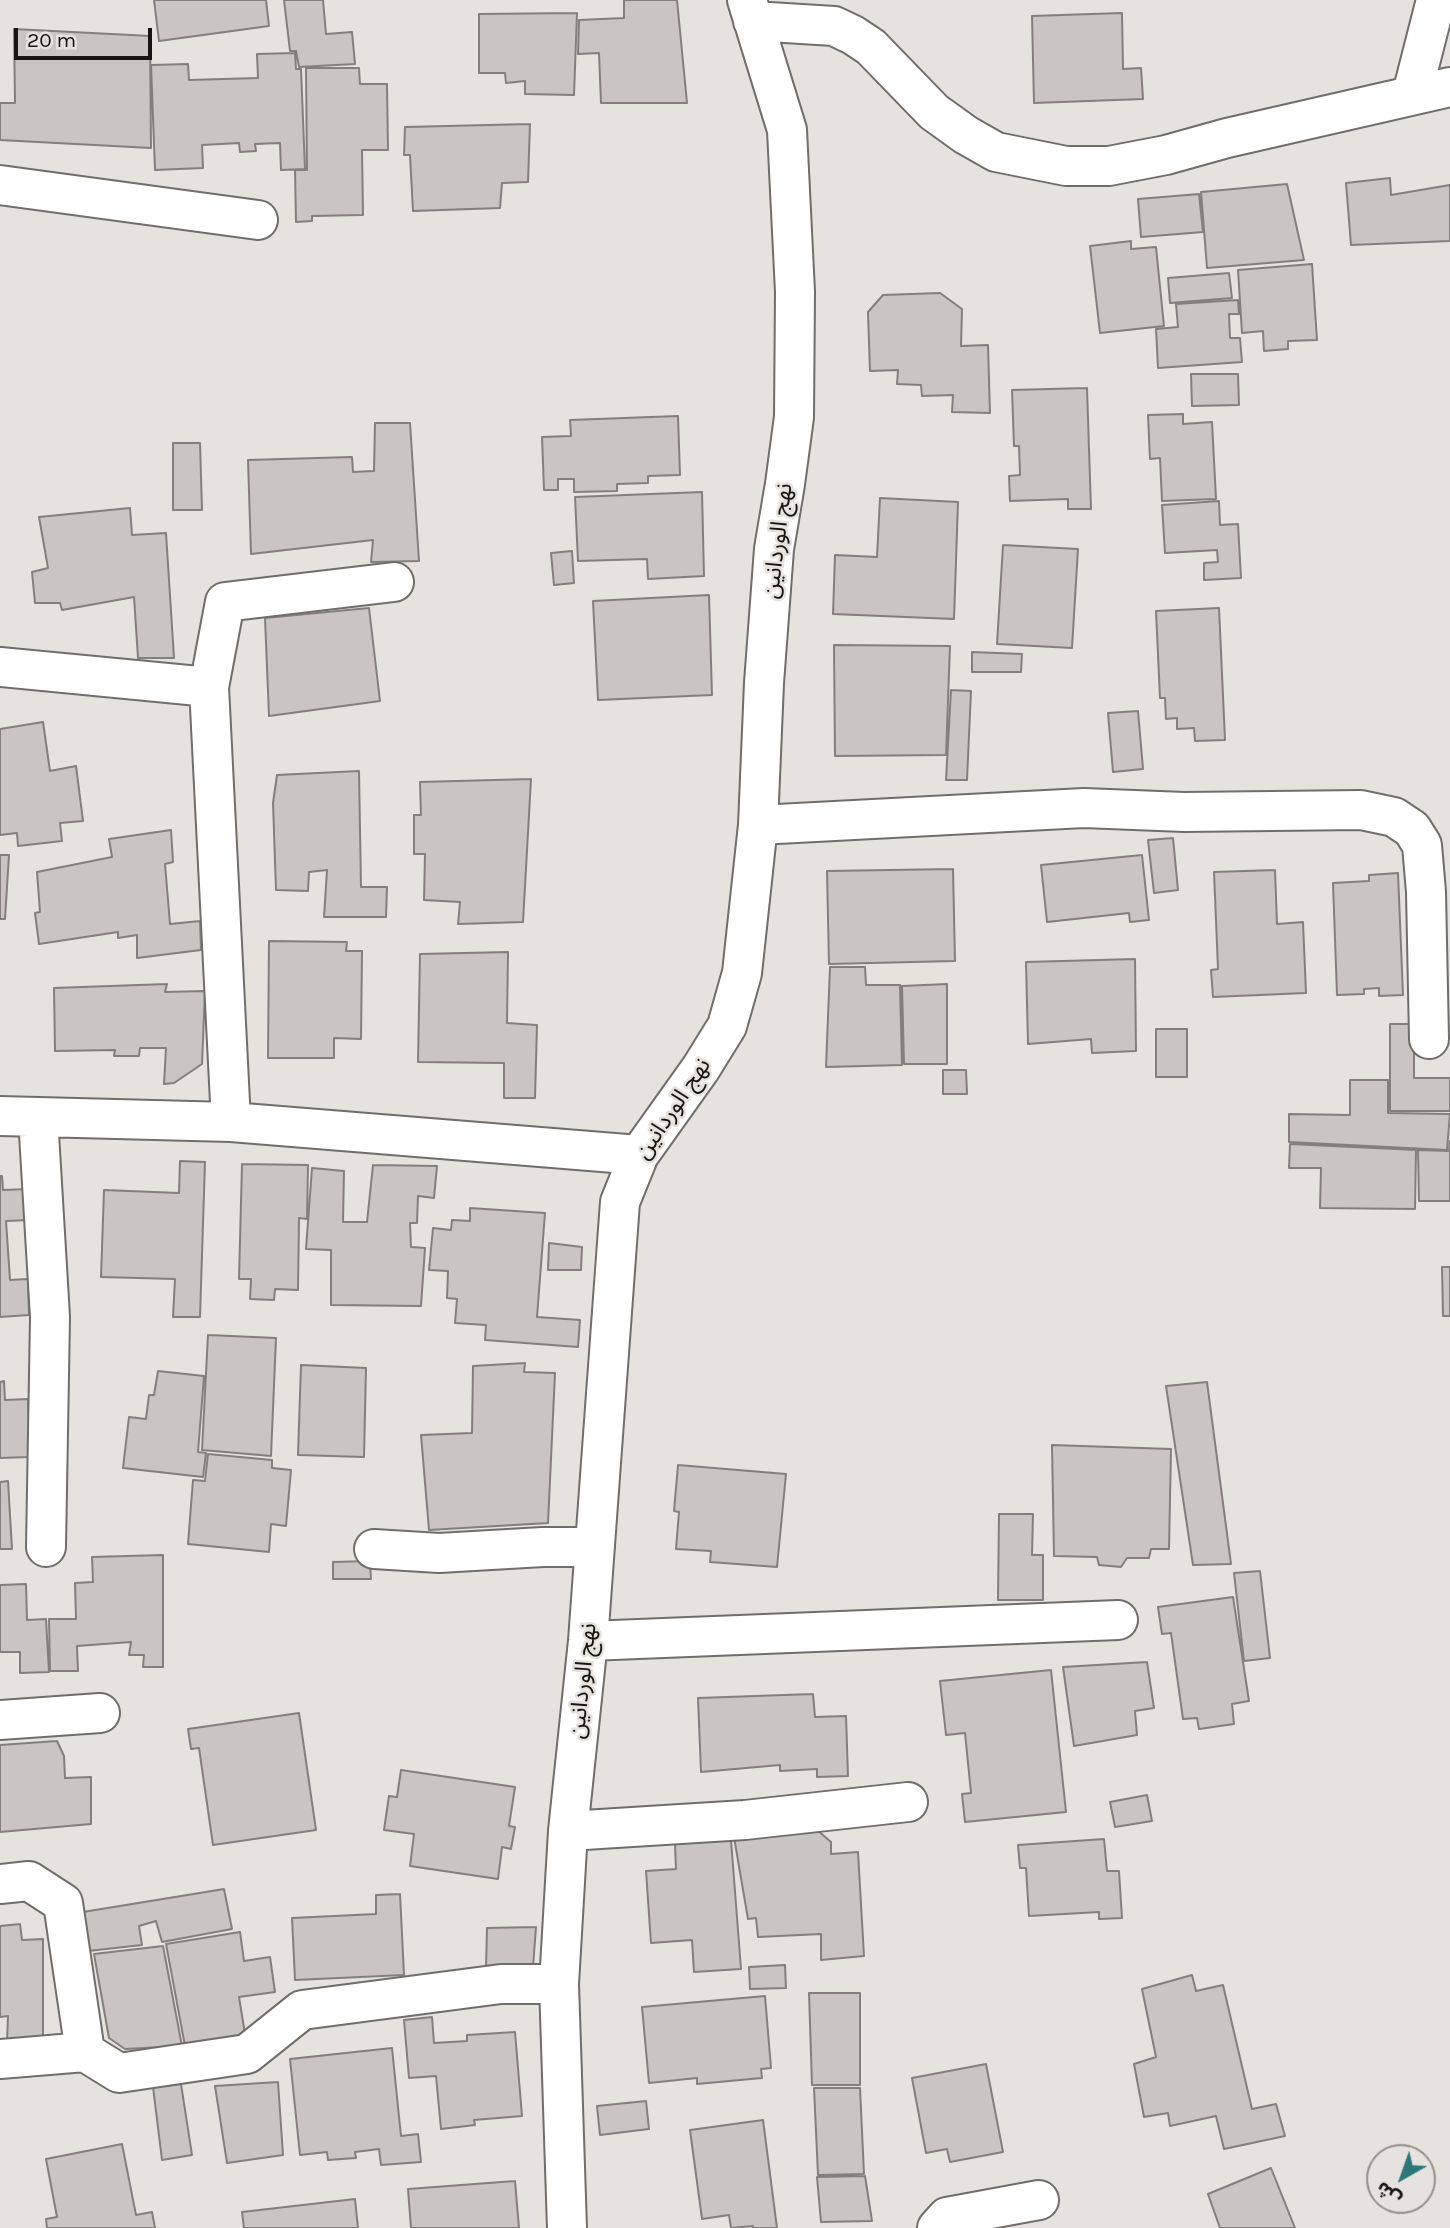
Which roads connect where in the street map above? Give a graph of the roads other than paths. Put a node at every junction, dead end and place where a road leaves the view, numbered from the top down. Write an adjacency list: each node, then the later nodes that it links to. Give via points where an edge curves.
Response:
1 (1436, 0): 4 (street)
2 (750, 10): 4 (street, via 834,26 853,35 871,47 934,112 966,135 996,152 1066,166 1109,166 1166,155); 10 (street, نهج الوردانين, via 788,130 795,292 794,417 774,549)
3 (1450, 87): 4 (street)
4 (1412, 94)
5 (0, 185): 6 (street)
6 (258, 220)
7 (394, 582): 9 (street, via 225,602)
8 (0, 665): 9 (street)
9 (209, 687): 14 (street)
10 (758, 825): 11 (street, via 1084,808 1361,810 1394,817 1412,829 1422,845); 15 (street, نهج الوردانين, via 742,973 727,1026)
11 (1429, 1038)
12 (0, 1116): 13 (street)
13 (38, 1117): 14 (street); 16 (street, via 50,1317)
14 (231, 1122): 15 (street)
15 (639, 1155): 17 (street, نهج الوردانين, via 620,1202)
16 (46, 1547)
17 (595, 1547): 18 (street, via 439,1553); 20 (street, نهج الوردانين)
18 (373, 1549)
19 (1118, 1620): 20 (street)
20 (588, 1641): 24 (street, نهج الوردانين)
21 (100, 1713): 22 (street)
22 (0, 1720)
23 (908, 1802): 24 (street, via 745,1820)
24 (568, 1831): 26 (street, نهج الوردانين)
25 (0, 1884): 27 (street, via 29,1881 63,1903)
26 (559, 1984): 27 (street, via 501,1984 302,2010 247,2054 119,2073); 30 (street, نهج الوردانين)
27 (85, 2052): 28 (street)
28 (0, 2059)
29 (1039, 2200): 31 (street, via 947,2217)
30 (567, 2228)
31 (937, 2228)

